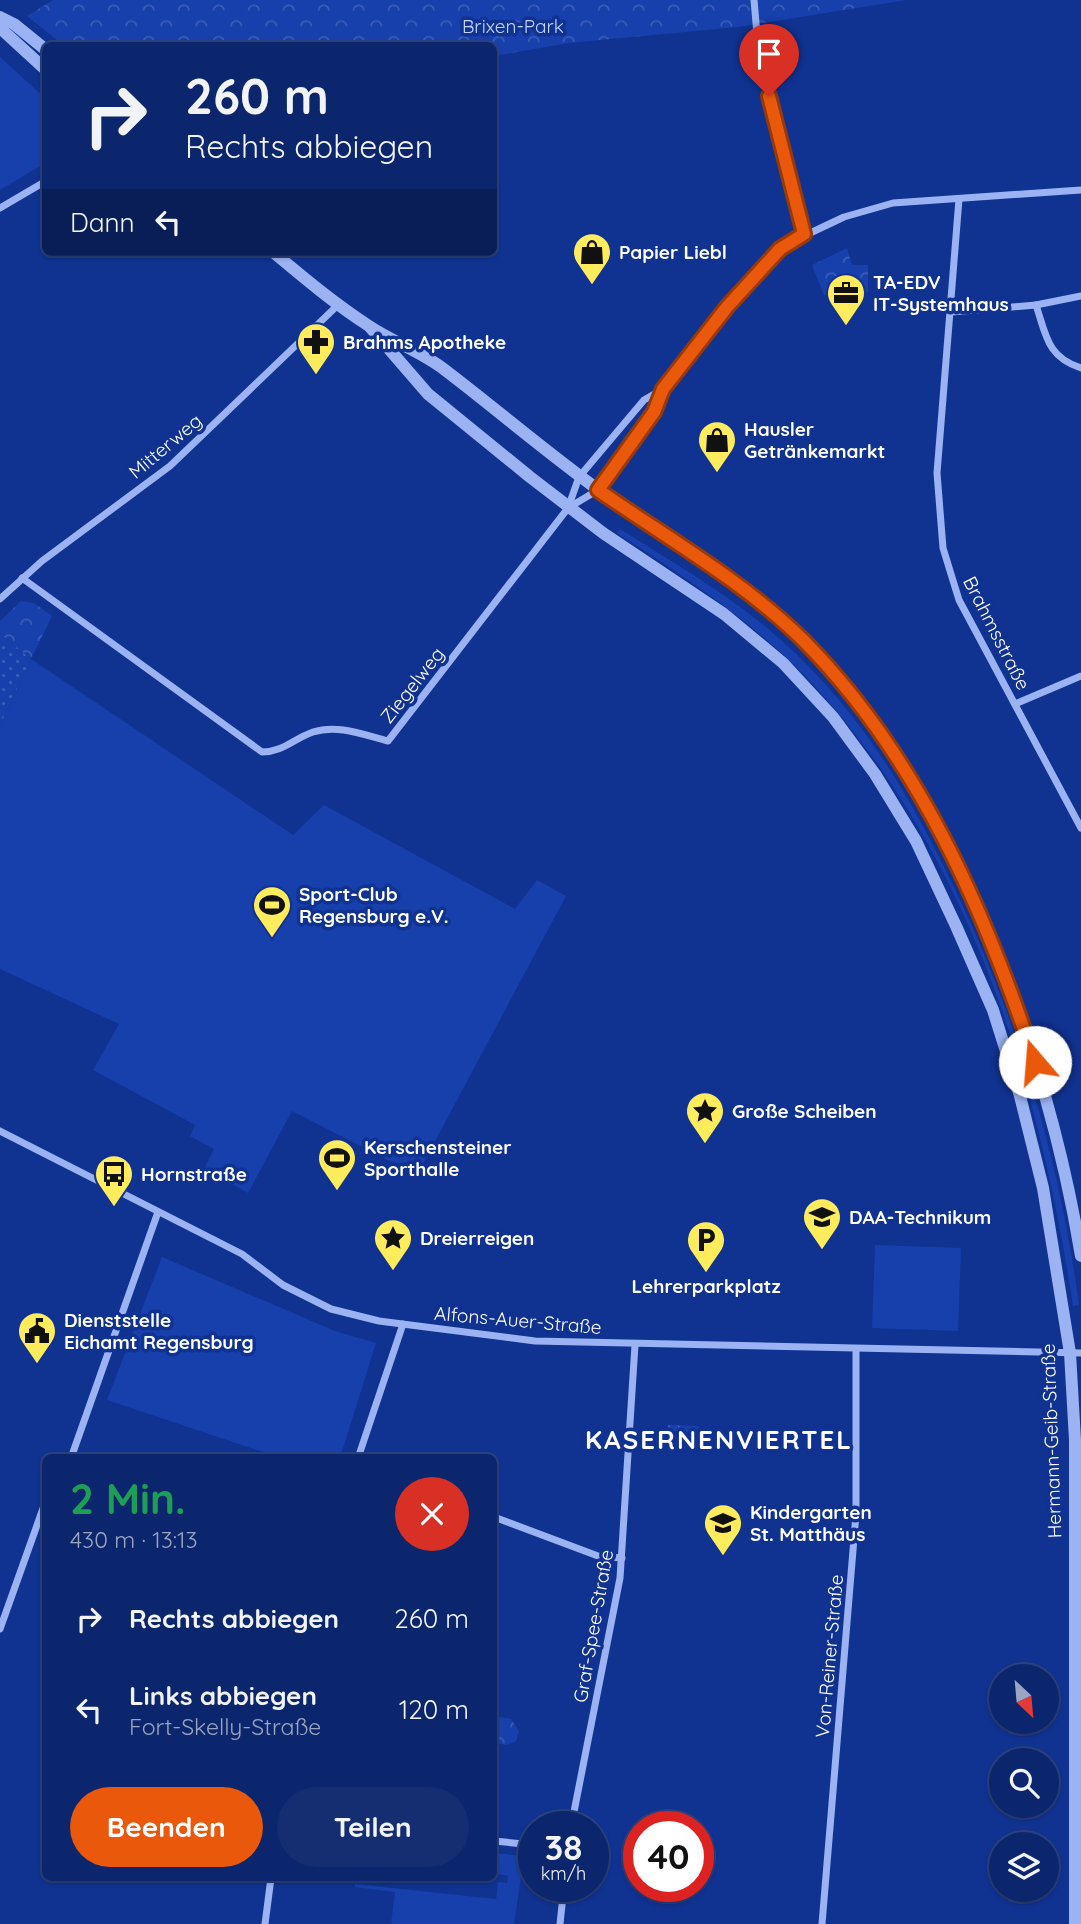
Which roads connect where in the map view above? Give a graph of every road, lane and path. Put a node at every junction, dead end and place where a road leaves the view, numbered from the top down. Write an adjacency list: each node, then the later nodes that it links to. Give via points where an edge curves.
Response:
1 (754, 0): 10 (street, via 758,46)
2 (0, 18): 4 (street)
3 (0, 28): 5 (street)
4 (42, 47)
5 (42, 66)
6 (42, 183): 9 (street)
7 (1081, 190): 8 (street)
8 (959, 199): 10 (street, via 870,207); 15 (street, Brahmsstraße)
9 (0, 208)
10 (804, 234): 18 (street, via 780,249 753,277)
11 (278, 256): 13 (street, Hermann-Geib-Straße)
12 (1081, 296): 14 (street)
13 (338, 304): 16 (street, Hermann-Geib-Straße); 22 (street, Mitterweg, via 170,466)
14 (1036, 304): 15 (street); 17 (street, via 1051,349 1065,363)
15 (951, 312): 25 (street, Brahmsstraße, via 937,473 943,548 959,600)
16 (370, 327): 19 (street, Hermann-Geib-Straße, via 442,368); 21 (street, Hermann-Geib-Straße, via 428,394)
17 (1081, 368)
18 (663, 389): 19 (street, via 644,400); 20 (street, via 654,412)
19 (579, 477): 20 (street, Hermann-Geib-Straße); 21 (street)
20 (598, 490): 21 (street); 29 (street, Hermann-Geib-Straße, via 756,599 793,632 858,702 897,759 980,912 1014,999 1042,1083)
21 (568, 508): 22 (street, Ziegelweg, via 388,741 337,729 312,732 276,752 262,752); 33 (street, Hermann-Geib-Straße, via 724,614 783,663 833,717 909,830 993,1010 1020,1096)
22 (22, 578): 23 (street, Mitterweg)
23 (0, 600)
24 (1081, 676): 25 (street)
25 (1015, 704): 26 (street, Brahmsstraße)
26 (1081, 828)
27 (0, 1131): 28 (street, Alfons-Auer-Straße)
28 (158, 1212): 30 (street, Alfons-Auer-Straße, via 242,1254 310,1300 355,1317); 34 (street)
29 (1081, 1256)
30 (402, 1324): 31 (street, Alfons-Auer-Straße, via 535,1341); 35 (street)
31 (635, 1345): 32 (street, Alfons-Auer-Straße); 38 (street, Graf-Spee-Straße)
32 (856, 1349): 33 (street, Alfons-Auer-Straße); 47 (street, Von-Reiner-Straße, via 856,1514)
33 (1076, 1353): 48 (street, Hermann-Geib-Straße)
34 (72, 1454)
35 (359, 1454)
36 (42, 1511): 39 (street)
37 (497, 1518): 38 (street, via 598,1556)
38 (622, 1558): 40 (street, Graf-Spee-Straße)
39 (0, 1629)
40 (574, 1811)
41 (497, 1841): 42 (street)
42 (518, 1843)
43 (271, 1881): 45 (street)
44 (562, 1902): 46 (street)
45 (265, 1924)
46 (560, 1924)
47 (822, 1924)
48 (1075, 1924)

